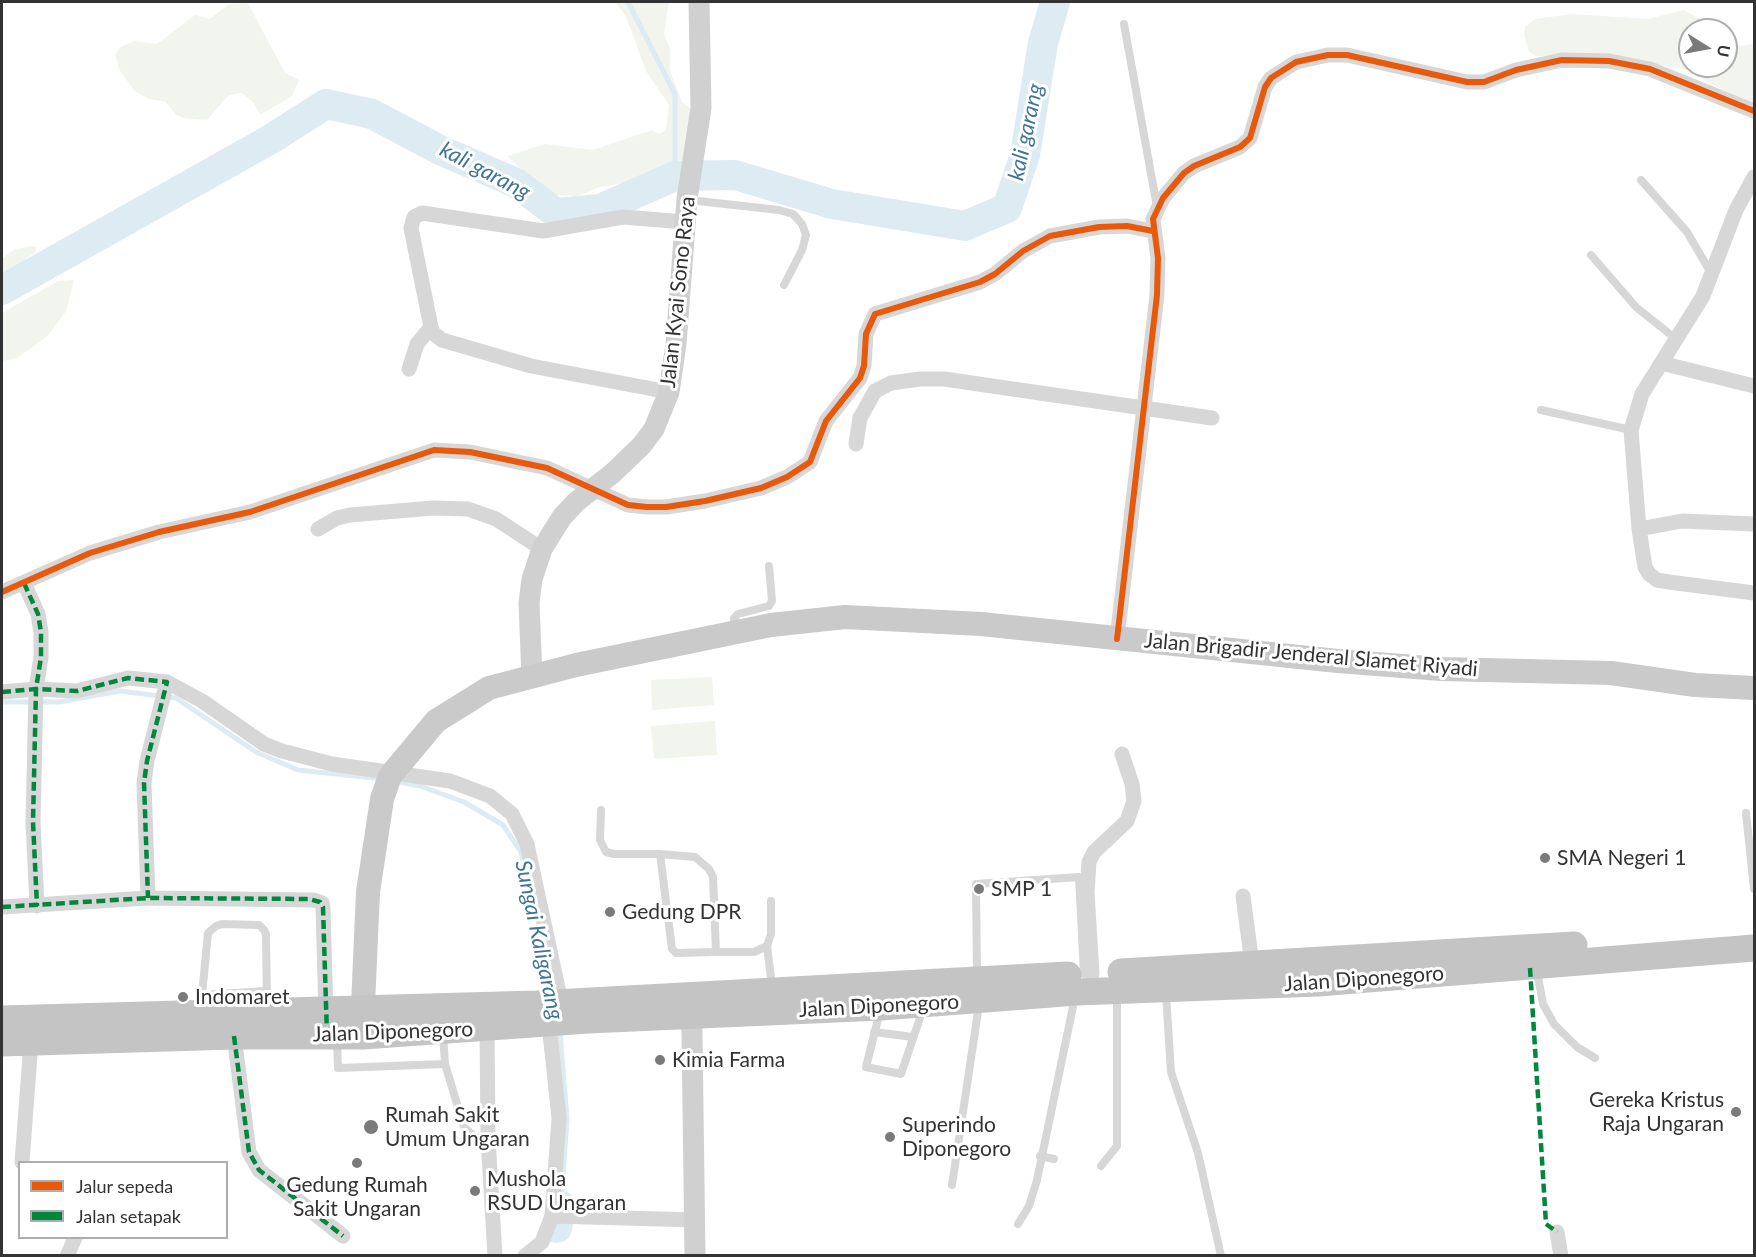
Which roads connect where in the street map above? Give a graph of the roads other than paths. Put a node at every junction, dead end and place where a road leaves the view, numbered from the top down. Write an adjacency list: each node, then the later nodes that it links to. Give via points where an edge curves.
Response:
1 (699, 2): 6 (street, Jalan Kyai Sono Raya, via 702,89)
2 (1124, 24): 7 (lane)
3 (1755, 111): 7 (street, via 1650,69 1609,61 1562,60 1484,82 1467,82 1347,55 1313,56 1271,78 1250,138 1240,147 1184,173)
4 (1755, 177): 11 (street, via 1736,210)
5 (1641, 180): 11 (lane, via 1687,232)
6 (688, 191): 8 (street, Jalan Kyai Sono Raya); 12 (lane, via 793,214 806,235)
7 (1157, 208): 9 (street)
8 (685, 222): 13 (street, via 623,217 543,231 418,214 411,228); 18 (street, Jalan Kyai Sono Raya)
9 (1153, 231): 19 (street, via 1158,258 1157,295); 24 (street, via 1127,226 1100,227 1050,236 980,282 875,314 866,334 864,366 854,388 826,421 810,462 787,477 738,493 666,507 628,504)
10 (1591, 255): 14 (lane, via 1636,307)
11 (1711, 273): 14 (street, via 1703,296)
12 (784, 285)
13 (431, 327): 16 (street, via 417,344); 18 (street, via 442,340 494,357)
14 (1676, 339): 15 (street)
15 (1662, 363): 17 (street); 22 (street, via 1636,406)
16 (409, 369)
17 (1755, 386)
18 (669, 392): 24 (street, Jalan Kyai Sono Raya, via 654,429 642,445 613,473)
19 (1143, 408): 21 (street); 23 (street, via 944,379 903,380 875,391 860,418); 34 (street)
20 (1542, 410): 22 (lane)
21 (1212, 418)
22 (1631, 430): 27 (street)
23 (856, 444)
24 (591, 487): 28 (street, Jalan Kyai Sono Raya, via 562,517); 30 (street, via 547,468 470,452 434,450 250,512 159,532 90,553)
25 (1755, 524): 27 (street, via 1682,521)
26 (318, 529): 28 (street, via 350,515 468,509 496,519)
27 (1639, 530): 32 (street, via 1645,567 1657,580)
28 (542, 549): 35 (street, Jalan Kyai Sono Raya, via 529,603)
29 (769, 566): 33 (lane, via 772,601 769,606 738,614 734,618)
30 (24, 584): 31 (street); 39 (street, via 38,614 40,632)
31 (2, 592)
32 (1755, 593)
33 (734, 632): 34 (main road, Jalan Brigadir Jenderal Slamet Riyadi, via 845,617 981,624); 35 (main road, Jalan Brigadir Jenderal Slamet Riyadi)
34 (1116, 639): 37 (main road, Jalan Brigadir Jenderal Slamet Riyadi, via 1372,664 1611,673 1695,686)
35 (532, 677): 41 (main road, Jalan Brigadir Jenderal Slamet Riyadi, via 489,688 436,721)
36 (165, 686): 39 (street, via 128,678 77,691); 41 (street, via 202,701 282,752); 47 (street, via 144,783)
37 (1755, 688)
38 (2, 692): 39 (street)
39 (36, 695): 49 (street, via 33,822)
40 (1122, 754): 59 (street, via 1134,801 1127,821 1094,852 1089,862 1087,904)
41 (391, 774): 67 (street, via 450,781 473,788 502,805 518,822 534,873); 70 (main road, Jalan Brigadir Jenderal Slamet Riyadi, via 382,799)
42 (601, 810): 44 (lane, via 600,840 606,852)
43 (1746, 813): 45 (lane)
44 (660, 854): 54 (lane, via 695,857 709,869 713,877); 54 (lane, via 672,949 676,953)
45 (1755, 888)
46 (1243, 896): 57 (street)
47 (148, 898): 49 (street); 66 (street, via 309,899 322,903)
48 (771, 901): 52 (lane)
49 (37, 906): 50 (street)
50 (2, 908)
51 (1755, 932): 55 (highway, Jalan Diponegoro)
52 (767, 946): 54 (lane, via 754,952); 63 (lane)
53 (1755, 948): 55 (highway, Jalan Diponegoro)
54 (716, 952)
55 (1605, 952): 56 (highway, Jalan Diponegoro); 58 (highway, Jalan Diponegoro)
56 (1500, 960): 57 (highway, Jalan Diponegoro); 58 (highway, Jalan Diponegoro); 61 (highway, Jalan Diponegoro, via 1318,983)
57 (1252, 964): 59 (highway, Jalan Diponegoro)
58 (1536, 967): 77 (lane, via 1543,1004 1554,1024 1577,1047)
59 (1094, 979): 60 (highway, Jalan Diponegoro); 60 (lane, via 1079,877 976,884); 61 (highway, Jalan Diponegoro); 80 (lane); 83 (lane, via 1118,1146)
60 (978, 990): 63 (highway, Jalan Diponegoro); 64 (highway, Jalan Diponegoro); 84 (lane)
61 (1166, 990): 95 (lane, via 1171,1072 1198,1153)
62 (266, 1001): 62 (lane, via 202,995 208,933 216,926 259,926 264,930); 66 (highway, Jalan Diponegoro); 68 (highway, Jalan Diponegoro)
63 (774, 1002): 65 (highway, Jalan Diponegoro); 69 (highway, Jalan Diponegoro)
64 (924, 1004): 69 (highway, Jalan Diponegoro); 74 (lane)
65 (690, 1006): 67 (highway, Jalan Diponegoro); 86 (street)
66 (326, 1009): 70 (highway, Jalan Diponegoro)
67 (551, 1011): 70 (highway, Jalan Diponegoro); 71 (highway, Jalan Diponegoro); 85 (street, via 559,1118)
68 (2, 1019)
69 (878, 1019): 74 (lane); 74 (lane, via 866,1067 901,1074)
70 (347, 1029): 72 (highway, Jalan Diponegoro); 73 (highway, Jalan Diponegoro); 78 (lane, via 338,1068)
71 (487, 1029): 72 (highway, Jalan Diponegoro); 79 (street)
72 (443, 1031): 78 (lane)
73 (234, 1036): 76 (highway, Jalan Diponegoro); 89 (street, via 249,1152 259,1170)
74 (913, 1037)
75 (2, 1042): 76 (highway, Jalan Diponegoro)
76 (31, 1042): 82 (street)
77 (1595, 1058)
78 (444, 1064): 79 (lane, via 464,1127 475,1137)
79 (488, 1138): 92 (street)
80 (1040, 1156): 81 (lane); 87 (lane, via 1029,1206)
81 (1054, 1159)
82 (22, 1161)
83 (1101, 1166)
84 (952, 1185)
85 (552, 1216): 86 (street); 93 (street, via 542,1242)
86 (696, 1220): 94 (street)
87 (1018, 1224)
88 (1557, 1232): 96 (street)
89 (343, 1236)
90 (75, 1239): 91 (street)
91 (67, 1256)
92 (495, 1256)
93 (525, 1256)
94 (695, 1256)
95 (1221, 1256)
96 (1561, 1256)

